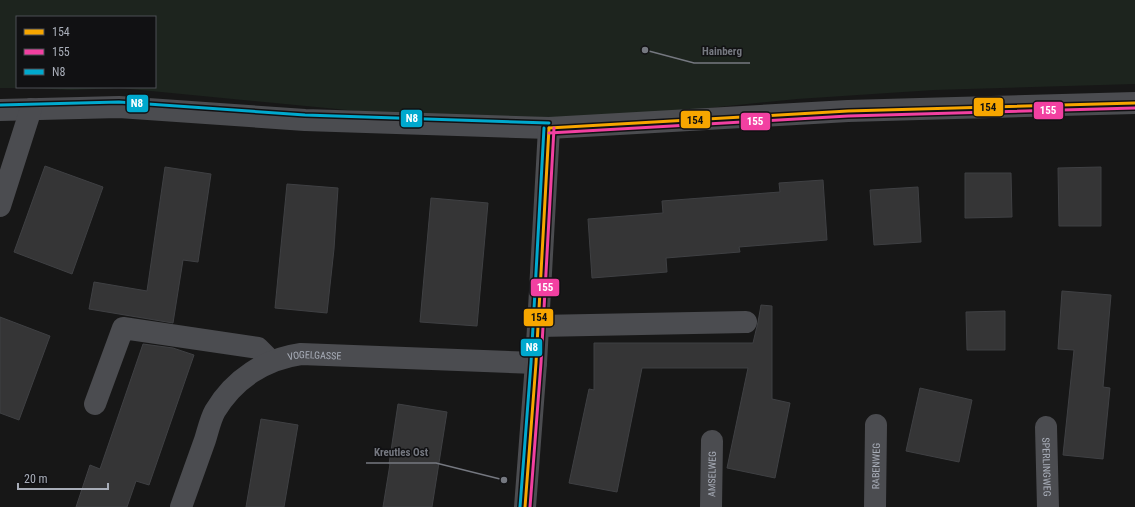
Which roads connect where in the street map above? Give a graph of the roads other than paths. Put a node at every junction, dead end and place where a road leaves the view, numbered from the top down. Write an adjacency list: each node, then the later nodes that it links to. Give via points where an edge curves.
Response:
1 (1135, 103): 4 (street, via 848,111)
2 (31, 109): 3 (street); 4 (street, via 119,107 305,120); 5 (street)
3 (0, 110)
4 (549, 128): 7 (street)
5 (0, 206)
6 (746, 322): 7 (street)
7 (538, 326): 9 (street)
8 (271, 361): 9 (street, VOGELGASSE, via 302,354); 10 (street, via 258,348 123,328); 14 (street, VOGELGASSE, via 235,384 215,412)
9 (536, 363): 15 (street)
10 (95, 404)
11 (876, 425): 17 (street, RABENWEG)
12 (1046, 427): 18 (street, SPERLINGWEG)
13 (712, 442): 16 (street, AMSELWEG)
14 (181, 507)
15 (525, 507)
16 (712, 507)
17 (875, 507)
18 (1048, 507)

